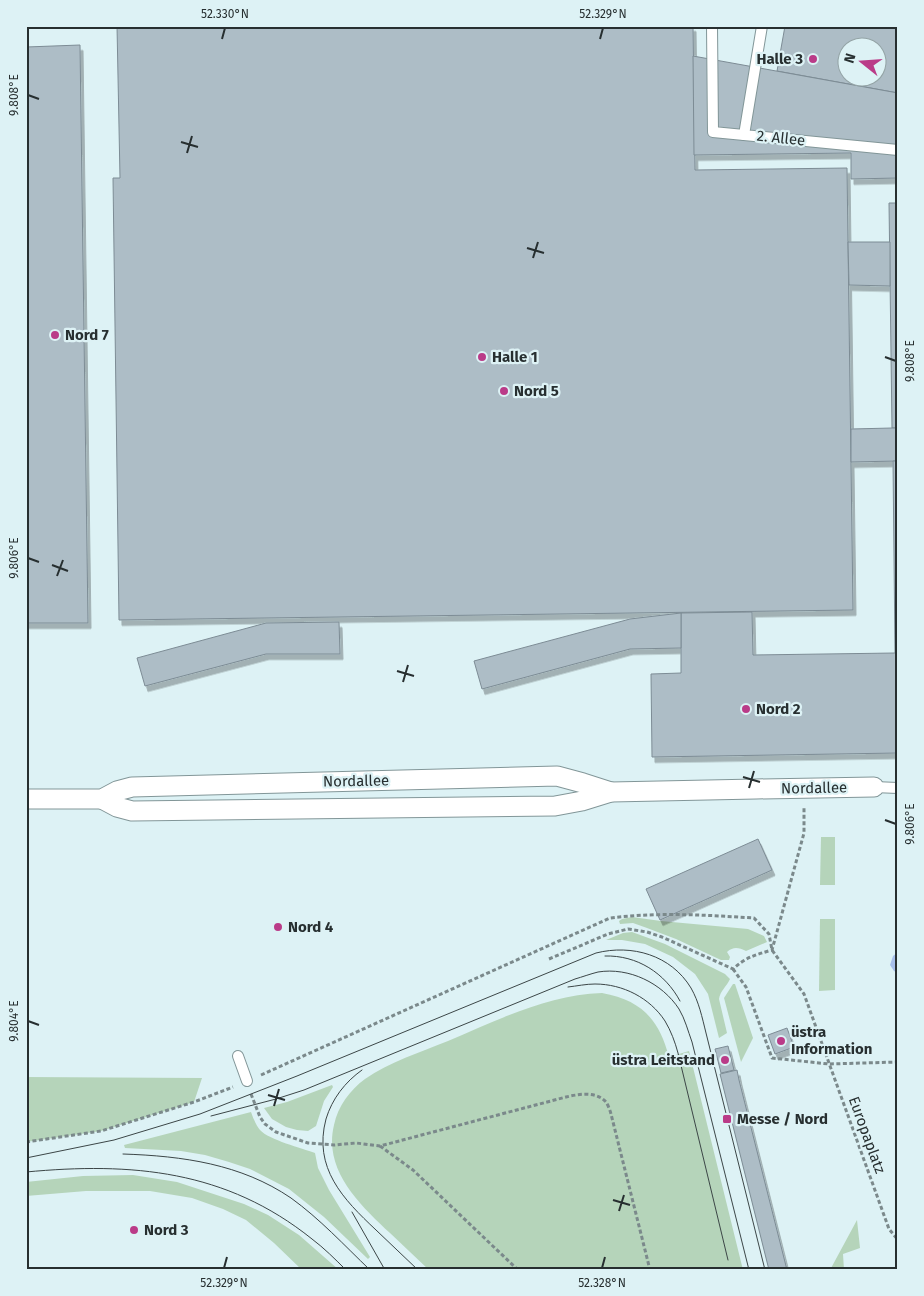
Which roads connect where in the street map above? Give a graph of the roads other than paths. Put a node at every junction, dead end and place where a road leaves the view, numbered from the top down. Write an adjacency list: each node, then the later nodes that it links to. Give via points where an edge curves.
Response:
1 (712, 26): 3 (lane, via 713,132)
2 (762, 26): 3 (lane, 2. Allee)
3 (744, 135): 4 (lane, 2. Allee)
4 (898, 150)
5 (874, 787): 6 (lane, Nordallee); 7 (street, Nordallee)
6 (898, 788)
7 (610, 792): 9 (street, Nordallee, via 555,806 132,811); 9 (street, Nordallee, via 557,776 132,787)
8 (26, 799): 9 (street, Nordallee)
9 (102, 799)
10 (238, 1056): 11 (lane)
11 (247, 1081)

